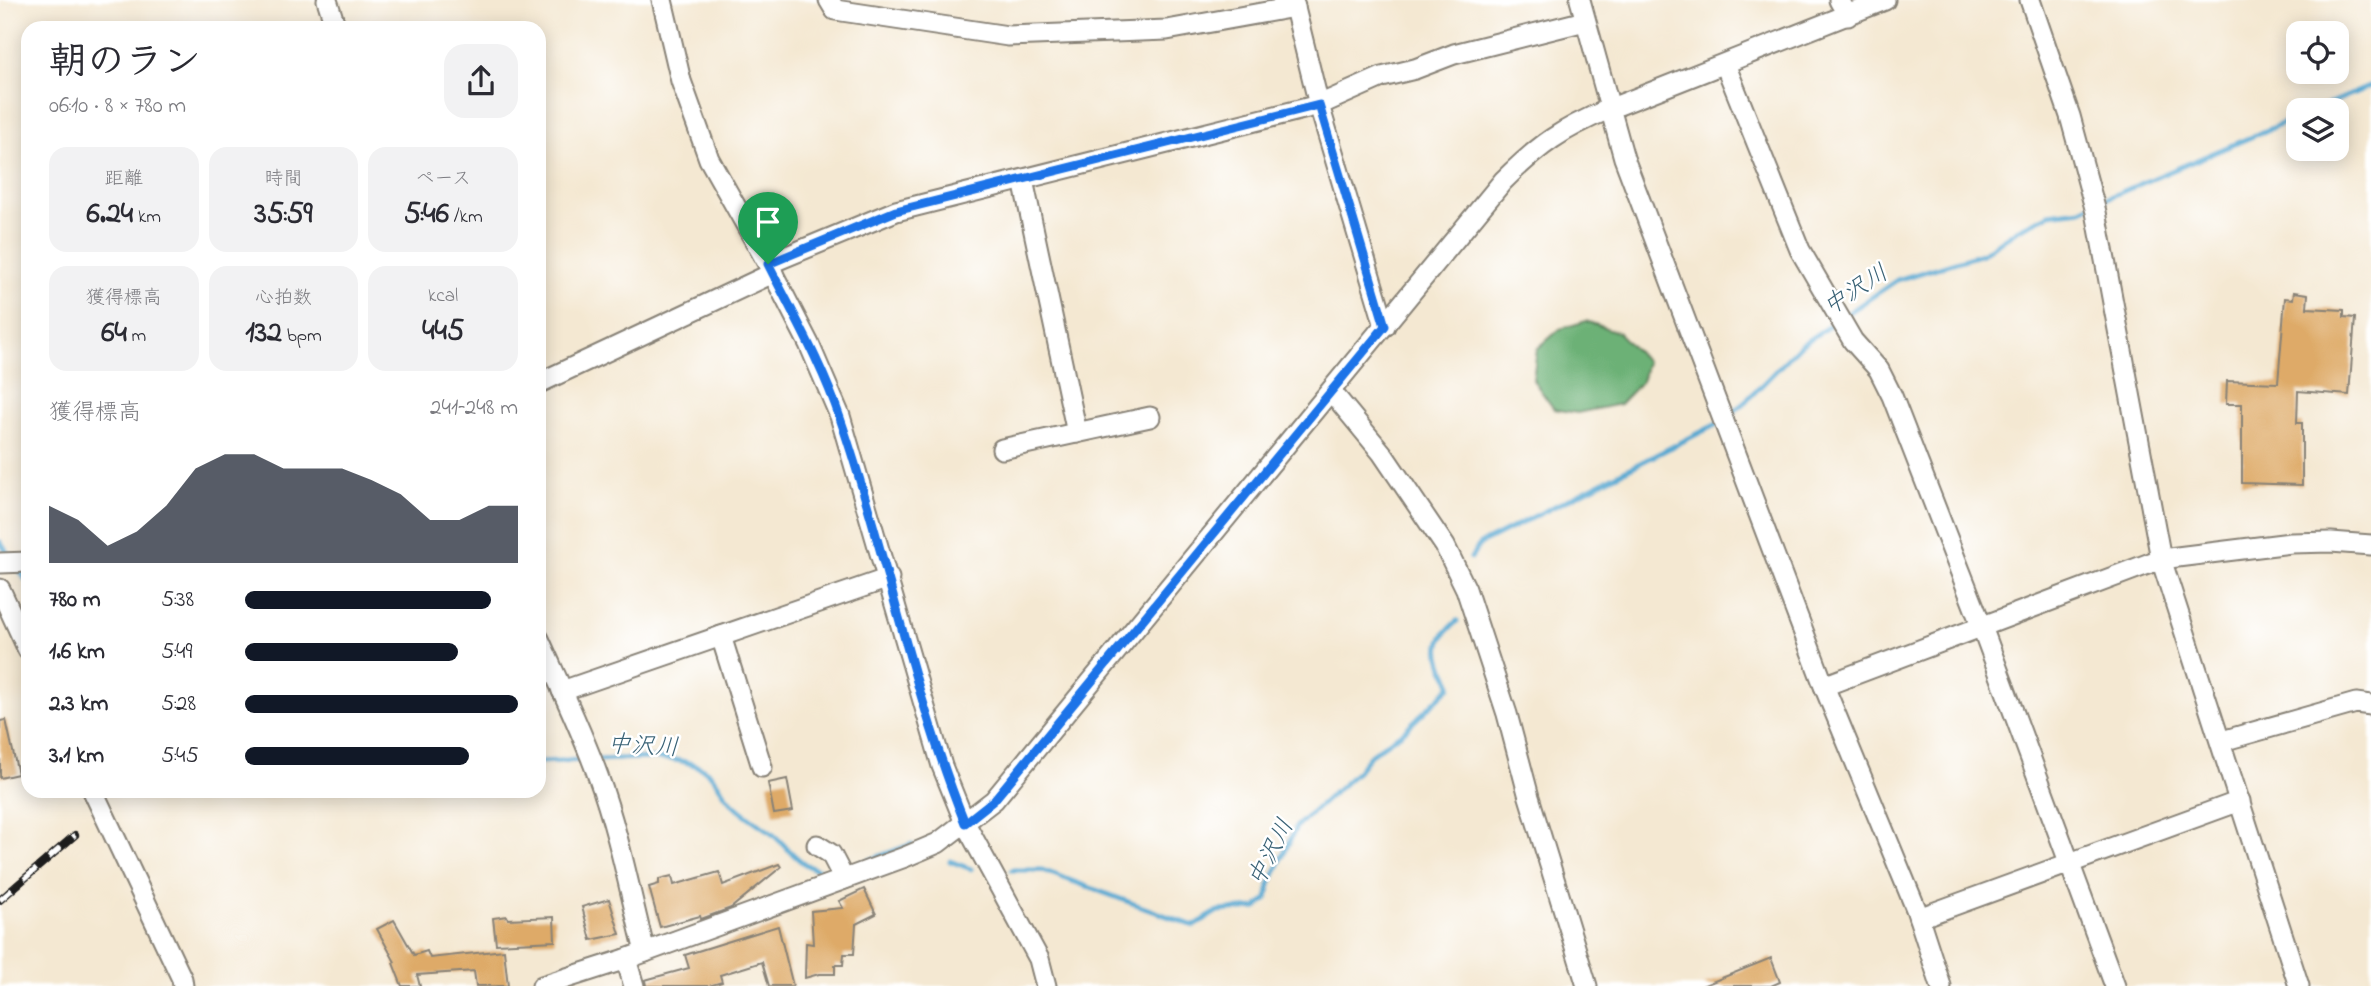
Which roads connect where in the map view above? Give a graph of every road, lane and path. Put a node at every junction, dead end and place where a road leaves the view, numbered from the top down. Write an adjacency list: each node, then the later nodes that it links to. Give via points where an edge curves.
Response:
1 (327, 0): 9 (street)
2 (662, 0): 15 (street, via 681,81 709,159)
3 (829, 0): 7 (street, via 835,9 852,13 1007,36 1167,30)
4 (1580, 0): 10 (street)
5 (1885, 0): 8 (street)
6 (2030, 0): 23 (street, via 2070,116 2096,212)
7 (1294, 4): 12 (street)
8 (1843, 8): 11 (street)
9 (334, 21)
10 (1586, 21): 12 (street, via 1382,76); 13 (street)
11 (1725, 64): 13 (street); 28 (street, via 1800,250 1892,397)
12 (1319, 105): 14 (street); 16 (street)
13 (1609, 109): 16 (street, via 1570,126 1533,151 1503,181); 32 (street)
14 (1023, 180): 15 (street, via 896,211); 20 (street)
15 (771, 269): 17 (street); 26 (street, via 840,416)
16 (1385, 326): 18 (street)
17 (546, 380)
18 (1331, 391): 39 (street, via 994,800); 50 (street, via 1382,453 1445,545 1466,589)
19 (1150, 417): 20 (street)
20 (1077, 433): 21 (street)
21 (1002, 449)
22 (2371, 545): 23 (street, via 2291,543)
23 (2161, 559): 28 (street); 35 (street)
24 (21, 562): 25 (street)
25 (0, 563)
26 (888, 578): 30 (street); 39 (street, via 942,766)
27 (0, 589): 29 (street)
28 (1982, 627): 32 (street); 41 (street)
29 (21, 635)
30 (721, 636): 33 (street); 36 (street)
31 (546, 655): 33 (street)
32 (1825, 686): 43 (street)
33 (562, 691): 44 (street, via 612,817)
34 (2371, 705): 35 (street, via 2356,703)
35 (2222, 741): 38 (street)
36 (762, 767)
37 (96, 798): 46 (street)
38 (2240, 802): 41 (street); 53 (street)
39 (965, 823): 42 (street, via 938,843); 49 (street, via 1039,959)
40 (817, 845): 42 (street, via 831,854)
41 (2068, 863): 43 (street); 52 (street)
42 (844, 879): 44 (street)
43 (1919, 918): 51 (street)
44 (645, 952): 45 (street)
45 (626, 960): 47 (street); 48 (street)
46 (183, 986)
47 (542, 986)
48 (634, 986)
49 (1046, 986)
50 (1587, 986)
51 (1941, 986)
52 (2115, 986)
53 (2299, 986)

